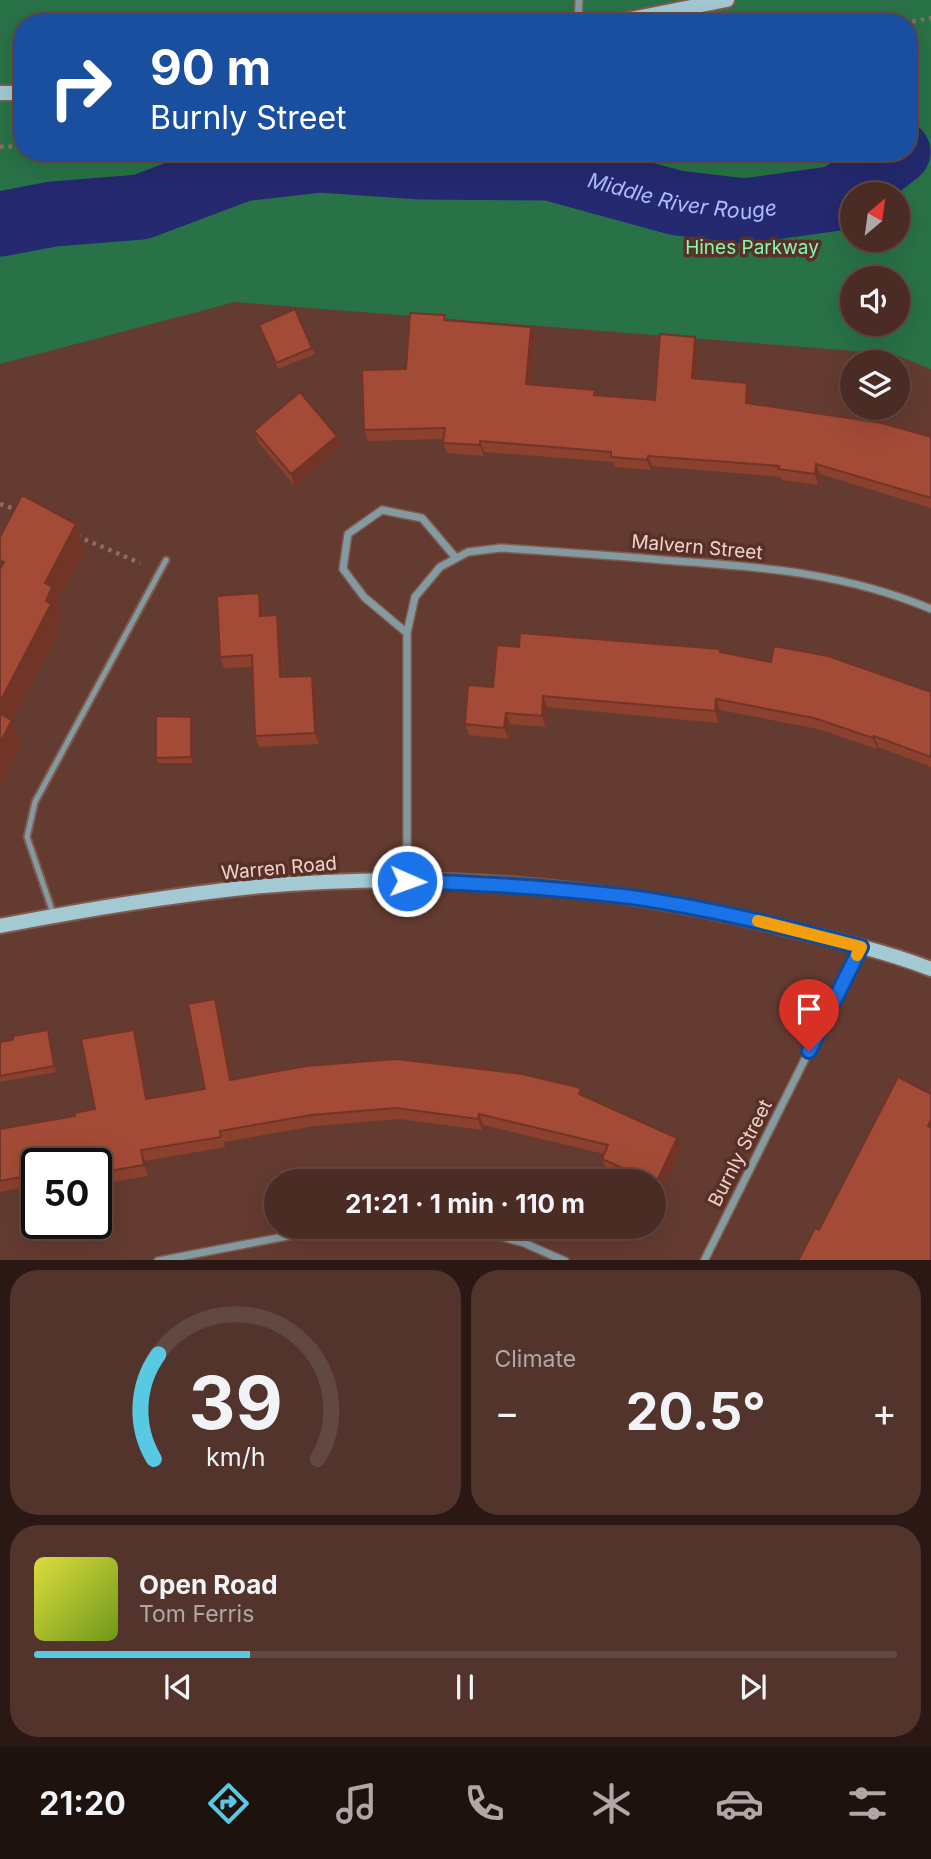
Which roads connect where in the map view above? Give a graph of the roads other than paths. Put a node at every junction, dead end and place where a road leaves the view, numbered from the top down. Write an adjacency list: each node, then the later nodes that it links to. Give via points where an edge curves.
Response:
1 (727, 0): 2 (main road)
2 (656, 14)
3 (456, 558): 5 (street, Malvern Street, via 501,548 760,567 822,575 898,595); 6 (street, Malvern Street, via 440,567 415,597); 6 (street, via 422,518 382,510 348,534 343,569 364,597)
4 (166, 560): 8 (lane, via 35,802 27,837)
5 (931, 609)
6 (407, 633): 7 (street, Malvern Street)
7 (407, 881): 8 (main road, Warren Road, via 252,887); 10 (main road, Warren Road, via 524,886 633,898 740,916)
8 (54, 916): 9 (main road, Warren Road)
9 (0, 926)
10 (861, 947): 11 (main road, Warren Road); 16 (street, Burnly Street)
11 (931, 969)
12 (273, 1239): 14 (street)
13 (513, 1239): 15 (street)
14 (163, 1260)
15 (563, 1260)
16 (704, 1260)

